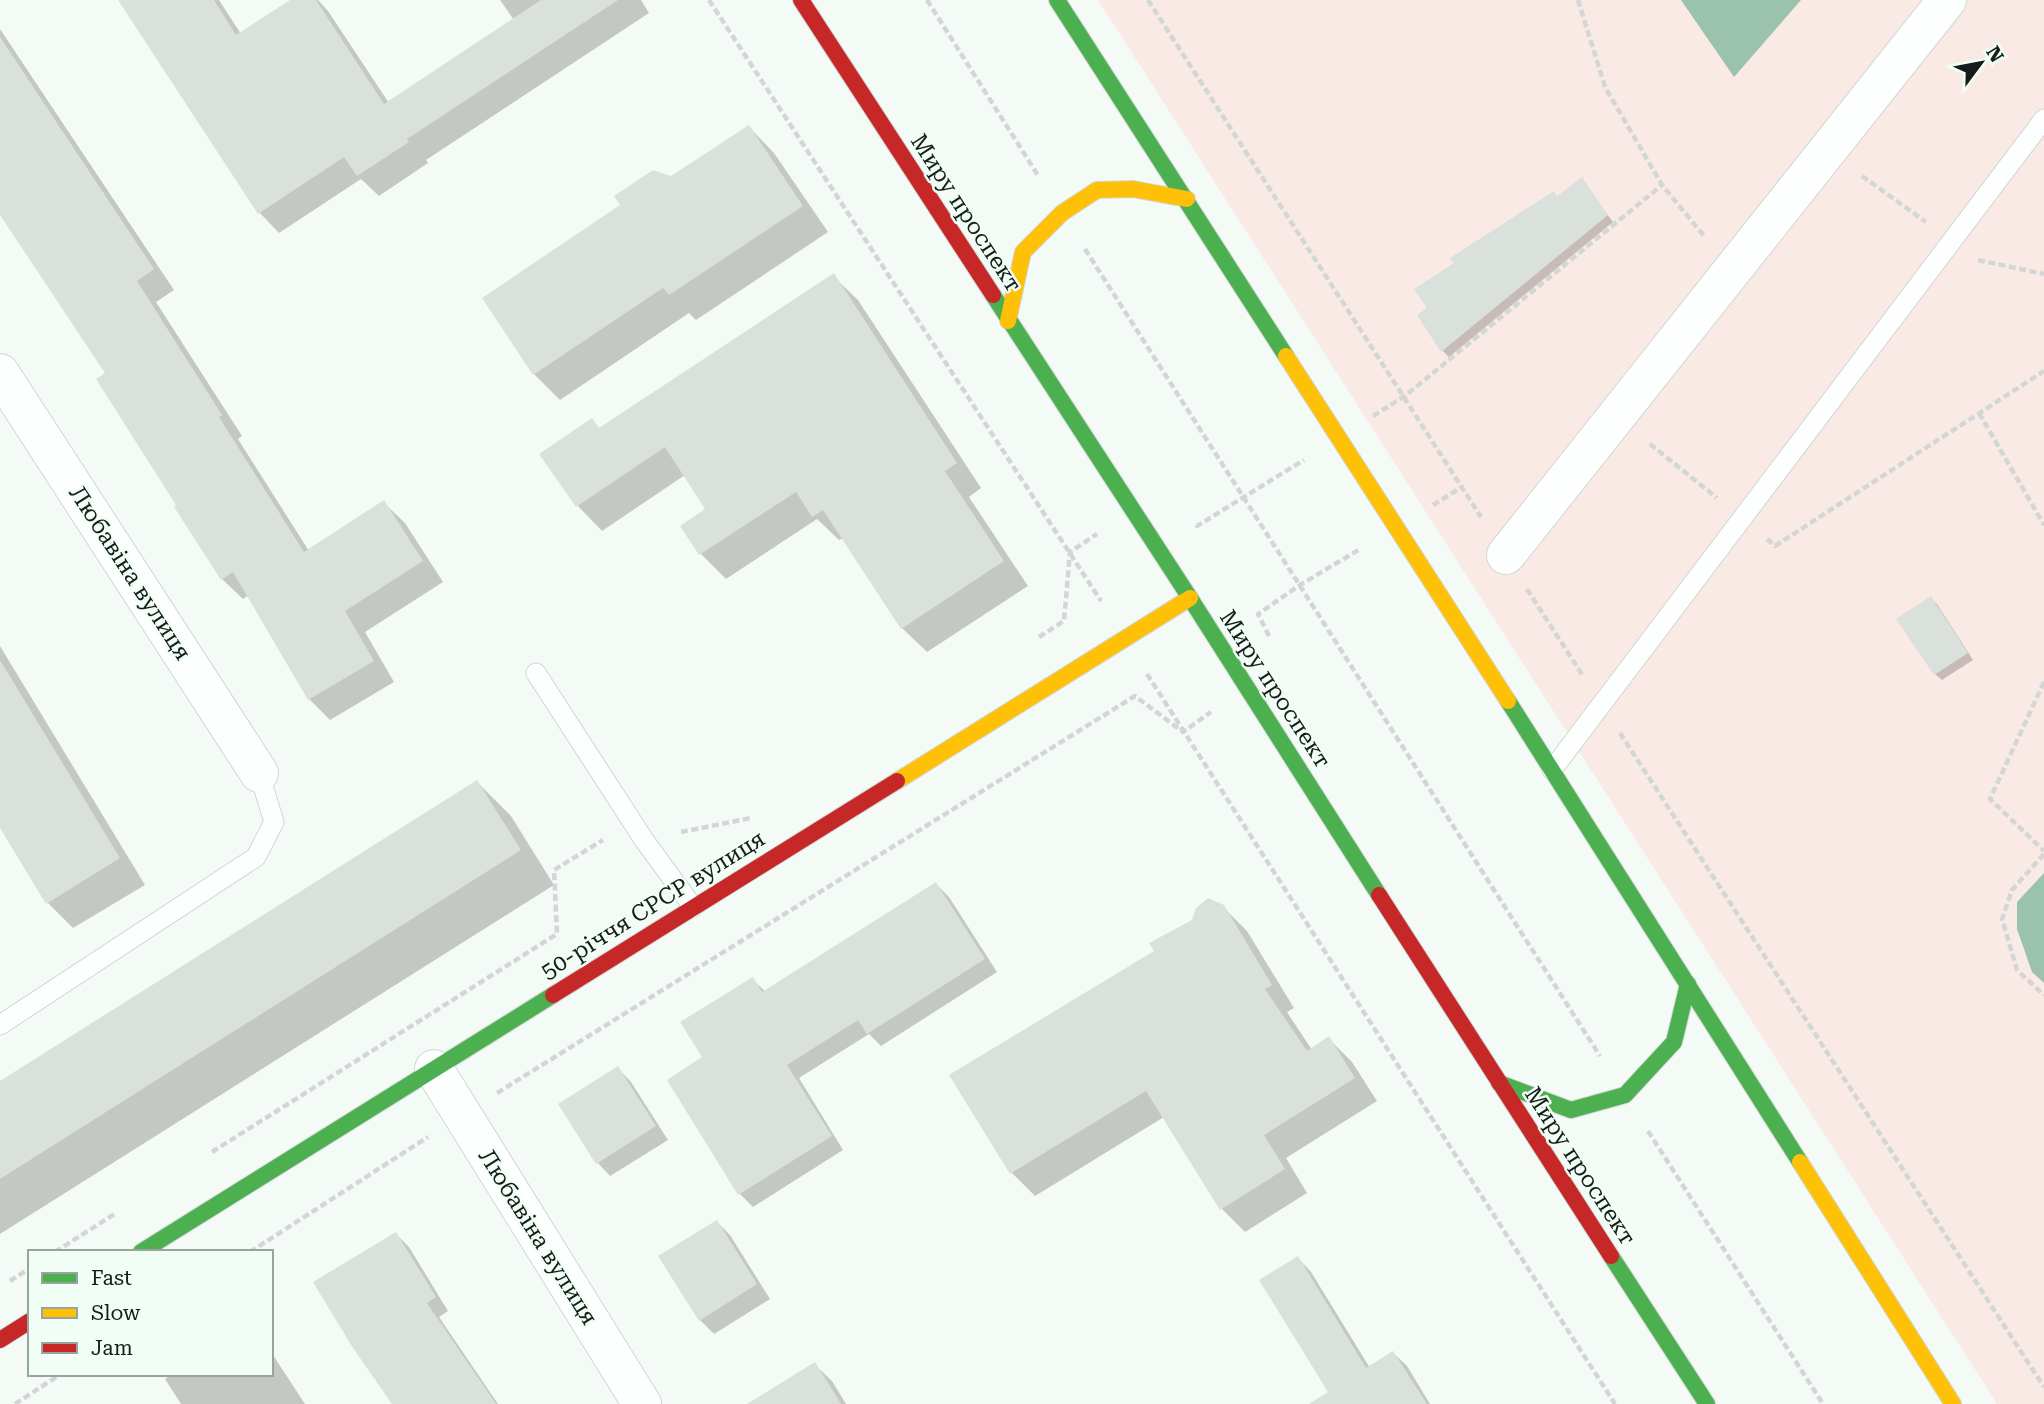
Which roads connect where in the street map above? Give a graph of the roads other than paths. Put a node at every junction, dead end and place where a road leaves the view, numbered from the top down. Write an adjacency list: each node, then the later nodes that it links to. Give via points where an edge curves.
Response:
1 (801, 0): 6 (main road, Миру проспект)
2 (1058, 0): 5 (main road)
3 (1947, 0): 8 (street)
4 (2044, 119): 11 (lane)
5 (1187, 199): 6 (main road, via 1133,189 1097,190 1062,213 1023,252); 11 (main road)
6 (1008, 321): 9 (main road, Миру проспект)
7 (0, 373): 12 (street, Любавіна вулиця)
8 (1506, 555)
9 (1189, 598): 13 (main road, 50-річчя СРСР вулиця); 17 (main road, Миру проспект)
10 (536, 673): 13 (lane, via 643,840)
11 (1552, 770): 14 (main road)
12 (259, 773): 15 (lane, via 274,822 256,857)
13 (693, 907): 16 (main road, 50-річчя СРСР вулиця)
14 (1688, 984): 17 (main road, via 1674,1042 1625,1095 1570,1110); 23 (main road)
15 (0, 1025)
16 (434, 1069): 18 (main road, 50-річчя СРСР вулиця); 21 (street, Любавіна вулиця)
17 (1499, 1083): 22 (main road, Миру проспект)
18 (144, 1250)
19 (28, 1322): 20 (main road)
20 (0, 1340)
21 (642, 1404)
22 (1707, 1404)
23 (1953, 1404)

